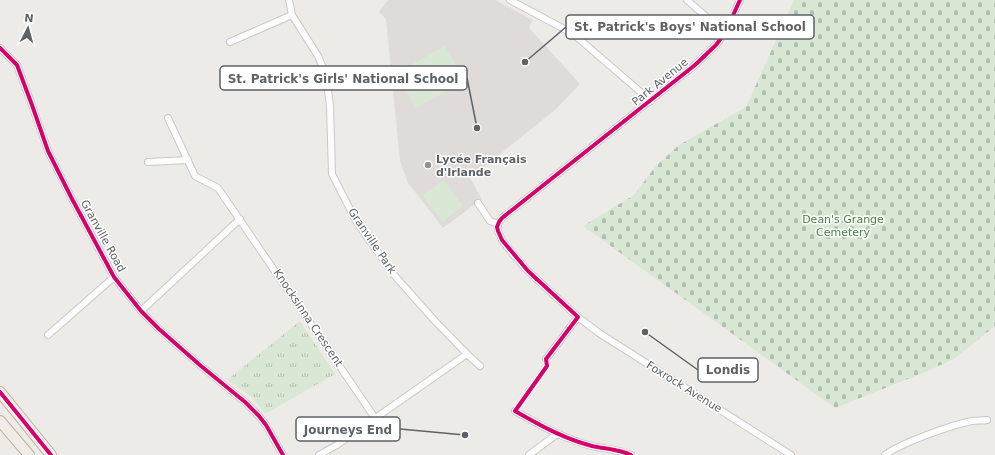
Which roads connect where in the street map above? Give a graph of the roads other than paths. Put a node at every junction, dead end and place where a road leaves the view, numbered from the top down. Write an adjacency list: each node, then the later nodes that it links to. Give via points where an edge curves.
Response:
1 (289, 0): 5 (street, Granville Park)
2 (510, 0): 9 (street, via 578,38)
3 (687, 0): 6 (street)
4 (740, 0): 6 (street, Park Avenue)
5 (292, 15): 7 (street); 20 (street, Granville Park, via 318,56 326,75 330,106 332,174 356,221 394,275)
6 (725, 33): 9 (street, Park Avenue, via 695,65)
7 (230, 42)
8 (0, 48): 16 (street, Granville Road, via 16,65 48,151)
9 (651, 101): 15 (street, Park Avenue, via 502,218)
10 (168, 118): 11 (street)
11 (188, 160): 12 (street); 14 (street, Knocksinna Crescent, via 195,176 218,188)
12 (148, 162)
13 (478, 203): 15 (street, via 490,221)
14 (240, 218): 17 (street); 25 (street, Knocksinna Crescent)
15 (498, 224): 18 (street, Foxrock Avenue, via 499,234 512,253)
16 (114, 278): 17 (street, Granville Road); 19 (street)
17 (141, 311): 31 (street, Granville Road, via 200,366 253,410 266,425)
18 (578, 317): 21 (street); 35 (street, Foxrock Avenue, via 610,341)
19 (48, 335)
20 (467, 354): 22 (street, Granville Park); 25 (street)
21 (546, 359)
22 (480, 366)
23 (0, 392): 30 (highway)
24 (515, 411): 28 (street)
25 (375, 418): 32 (street)
26 (987, 420): 36 (street, via 972,421 944,429)
27 (0, 421): 29 (highway)
28 (557, 434): 33 (street); 34 (street, via 591,446)
29 (29, 455)
30 (51, 455)
31 (283, 455)
32 (319, 455)
33 (529, 455)
34 (631, 455)
35 (791, 455)
36 (885, 455)

